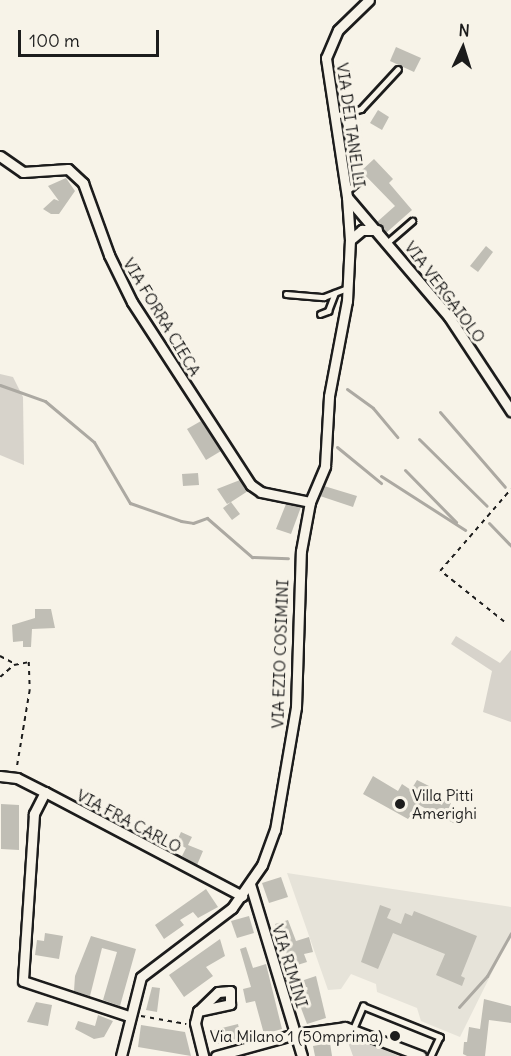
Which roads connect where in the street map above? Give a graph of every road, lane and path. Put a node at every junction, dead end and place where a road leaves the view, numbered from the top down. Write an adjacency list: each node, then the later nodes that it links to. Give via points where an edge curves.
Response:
1 (369, 0): 3 (street, VIA DEI TANELLI, via 338,30 328,46)
2 (398, 69): 3 (lane, via 361,109)
3 (332, 116): 6 (street, VIA DEI TANELLI)
4 (0, 156): 17 (street, VIA FORRA CIECA, via 23,172 68,169 83,183 108,255 132,302 251,485 261,492)
5 (360, 180): 6 (lane)
6 (346, 194): 8 (street, VIA VERGAIOLO); 9 (street, VIA EZIO COSIMINI)
7 (411, 221): 10 (lane)
8 (377, 230): 9 (street, via 362,230); 10 (street, VIA VERGAIOLO)
9 (350, 240): 11 (street, VIA EZIO COSIMINI)
10 (388, 242): 15 (street, VIA VERGAIOLO, via 449,317)
11 (348, 288): 12 (lane); 17 (street, VIA EZIO COSIMINI, via 330,396 325,466)
12 (335, 293): 13 (lane, via 324,297); 14 (lane, via 328,311)
13 (286, 294)
14 (320, 314)
15 (511, 411)
16 (511, 489): 18 (path, via 440,571)
17 (310, 502): 25 (street, VIA EZIO COSIMINI, via 298,576 299,654 293,732 275,830)
18 (504, 622)
19 (0, 656): 20 (path)
20 (15, 665): 21 (path); 23 (path, via 29,662 32,672)
21 (0, 677)
22 (0, 776): 23 (street, VIA FRA CARLO)
23 (17, 778): 24 (street, VIA FRA CARLO)
24 (45, 792): 26 (street, VIA FRA CARLO); 28 (street, via 34,814 23,981)
25 (250, 884): 26 (street, VIA EZIO COSIMINI); 31 (street, VIA RIMINI)
26 (242, 896): 28 (street, VIA EZIO COSIMINI, via 221,920 149,969 136,988)
27 (198, 1011): 29 (street)
28 (129, 1015): 29 (path); 32 (street, VIA EZIO COSIMINI)
29 (196, 1026): 33 (street)
30 (354, 1027): 31 (street); 36 (street); 37 (lane, via 363,1006 440,1037)
31 (296, 1034): 34 (street); 35 (street, VIA RIMINI)
32 (121, 1056)
33 (203, 1056)
34 (216, 1056)
35 (302, 1056)
36 (421, 1056)
37 (431, 1056)

